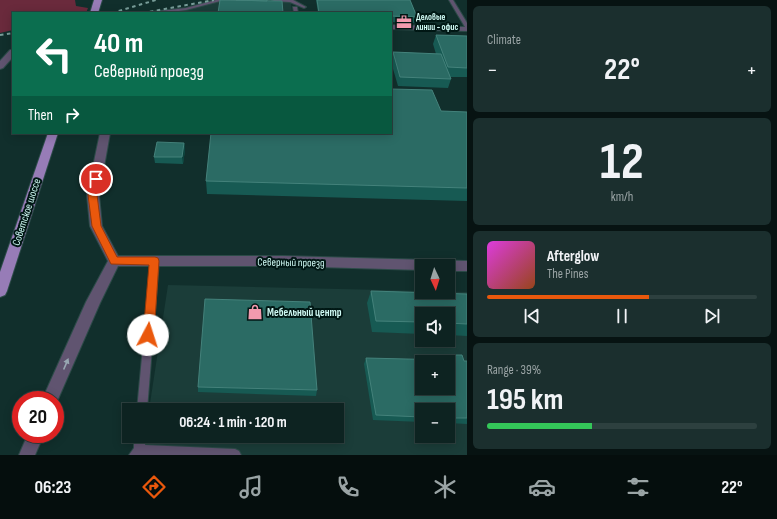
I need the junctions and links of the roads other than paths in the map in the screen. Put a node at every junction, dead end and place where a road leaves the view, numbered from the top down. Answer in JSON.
{"nodes":[{"id":1,"x":98,"y":0,"type":"edge"},
{"id":2,"x":222,"y":0,"type":"edge"},
{"id":3,"x":274,"y":0,"type":"edge"},
{"id":4,"x":451,"y":0,"type":"edge"},
{"id":5,"x":304,"y":7,"type":"dead end"},
{"id":6,"x":94,"y":12,"type":"edge"},
{"id":7,"x":159,"y":12,"type":"edge"},
{"id":8,"x":392,"y":27,"type":"edge"},
{"id":9,"x":467,"y":28,"type":"edge"},
{"id":10,"x":12,"y":53,"type":"edge"},
{"id":11,"x":0,"y":66,"type":"edge"},
{"id":12,"x":53,"y":134,"type":"edge"},
{"id":13,"x":105,"y":134,"type":"edge"},
{"id":14,"x":114,"y":261,"type":"junction"},
{"id":15,"x":155,"y":261,"type":"junction"},
{"id":16,"x":467,"y":266,"type":"edge"},
{"id":17,"x":0,"y":291,"type":"edge"},
{"id":18,"x":54,"y":391,"type":"edge"},
{"id":19,"x":143,"y":403,"type":"edge"},
{"id":20,"x":32,"y":443,"type":"edge"},
{"id":21,"x":137,"y":452,"type":"edge"},
{"id":22,"x":27,"y":455,"type":"edge"},
{"id":23,"x":235,"y":455,"type":"edge"}],
"edges":[{"from":1,"to":6,"type":"main road"},
{"from":2,"to":7,"type":"lane"},
{"from":3,"to":5,"type":"lane"},
{"from":4,"to":9,"type":"lane"},
{"from":8,"to":9,"type":"lane"},
{"from":10,"to":11,"type":"street"},
{"from":12,"to":17,"type":"main road","name":"Советское шоссе"},
{"from":13,"to":14,"type":"street"},
{"from":14,"to":15,"type":"street","name":"Северный проезд"},
{"from":18,"to":14,"type":"street","one_way":true},
{"from":15,"to":16,"type":"street","name":"Северный проезд"},
{"from":15,"to":19,"type":"lane"},
{"from":20,"to":22,"type":"street"},
{"from":21,"to":23,"type":"lane"}]}
